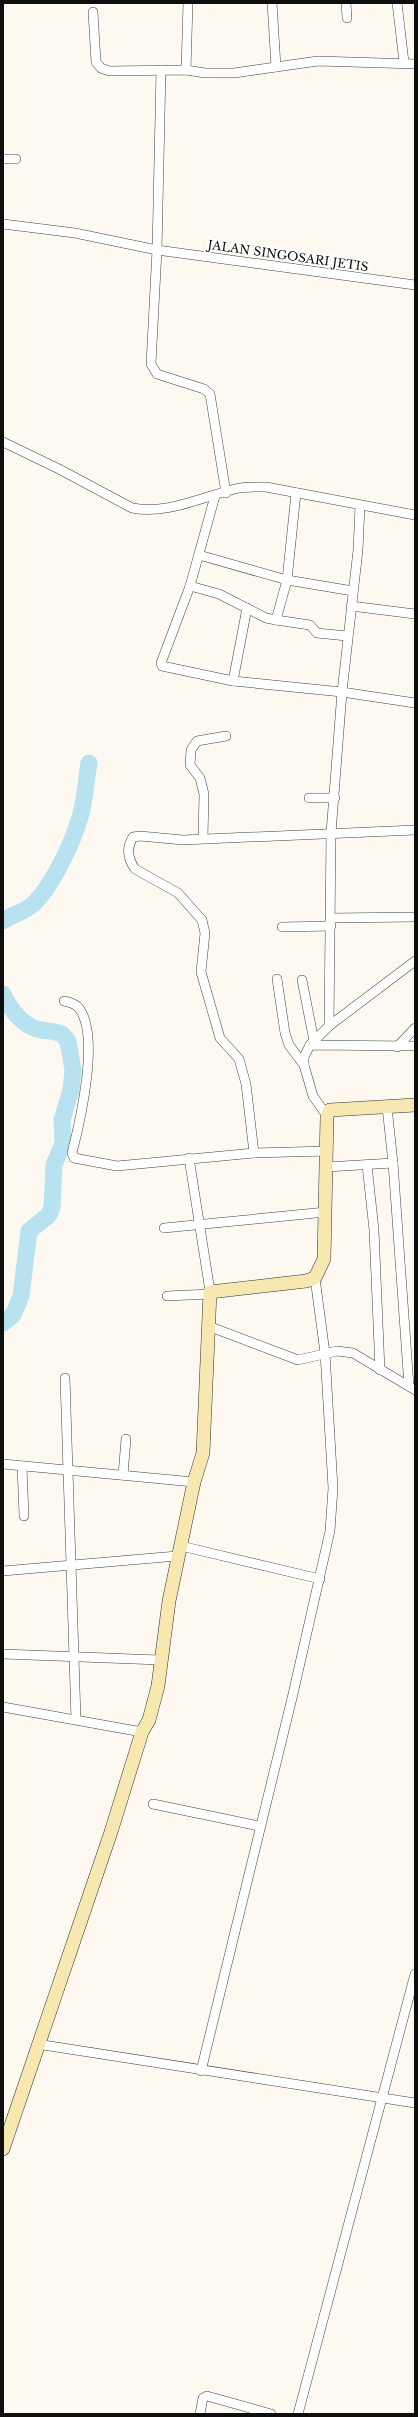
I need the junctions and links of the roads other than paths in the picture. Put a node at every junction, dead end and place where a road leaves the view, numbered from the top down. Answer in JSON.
{"nodes":[{"id":1,"x":188,"y":3,"type":"edge"},
{"id":2,"x":272,"y":3,"type":"edge"},
{"id":3,"x":346,"y":3,"type":"edge"},
{"id":4,"x":397,"y":3,"type":"edge"},
{"id":5,"x":93,"y":12,"type":"dead end"},
{"id":6,"x":347,"y":18,"type":"dead end"},
{"id":7,"x":404,"y":62,"type":"junction"},
{"id":8,"x":415,"y":64,"type":"edge"},
{"id":9,"x":276,"y":67,"type":"junction"},
{"id":10,"x":161,"y":70,"type":"junction"},
{"id":11,"x":186,"y":70,"type":"junction"},
{"id":12,"x":16,"y":158,"type":"dead end"},
{"id":13,"x":3,"y":159,"type":"edge"},
{"id":14,"x":3,"y":224,"type":"edge"},
{"id":15,"x":157,"y":250,"type":"junction"},
{"id":16,"x":415,"y":285,"type":"edge"},
{"id":17,"x":3,"y":442,"type":"edge"},
{"id":18,"x":226,"y":493,"type":"junction"},
{"id":19,"x":296,"y":493,"type":"junction"},
{"id":20,"x":215,"y":496,"type":"junction"},
{"id":21,"x":360,"y":506,"type":"junction"},
{"id":22,"x":415,"y":515,"type":"edge"},
{"id":23,"x":199,"y":555,"type":"junction"},
{"id":24,"x":287,"y":580,"type":"junction"},
{"id":25,"x":190,"y":586,"type":"junction"},
{"id":26,"x":353,"y":591,"type":"junction"},
{"id":27,"x":351,"y":606,"type":"junction"},
{"id":28,"x":247,"y":608,"type":"junction"},
{"id":29,"x":415,"y":614,"type":"edge"},
{"id":30,"x":276,"y":620,"type":"junction"},
{"id":31,"x":348,"y":636,"type":"junction"},
{"id":32,"x":233,"y":681,"type":"junction"},
{"id":33,"x":342,"y":692,"type":"junction"},
{"id":34,"x":415,"y":703,"type":"edge"},
{"id":35,"x":226,"y":736,"type":"dead end"},
{"id":36,"x":309,"y":798,"type":"dead end"},
{"id":37,"x":335,"y":798,"type":"junction"},
{"id":38,"x":415,"y":830,"type":"edge"},
{"id":39,"x":331,"y":833,"type":"junction"},
{"id":40,"x":203,"y":838,"type":"junction"},
{"id":41,"x":415,"y":917,"type":"edge"},
{"id":42,"x":331,"y":922,"type":"junction"},
{"id":43,"x":282,"y":927,"type":"dead end"},
{"id":44,"x":415,"y":961,"type":"edge"},
{"id":45,"x":277,"y":979,"type":"dead end"},
{"id":46,"x":302,"y":980,"type":"dead end"},
{"id":47,"x":64,"y":1001,"type":"dead end"},
{"id":48,"x":329,"y":1026,"type":"junction"},
{"id":49,"x":415,"y":1028,"type":"edge"},
{"id":50,"x":312,"y":1043,"type":"junction"},
{"id":51,"x":415,"y":1046,"type":"edge"},
{"id":52,"x":397,"y":1047,"type":"junction"},
{"id":53,"x":304,"y":1065,"type":"junction"},
{"id":54,"x":415,"y":1105,"type":"edge"},
{"id":55,"x":387,"y":1107,"type":"junction"},
{"id":56,"x":327,"y":1116,"type":"junction"},
{"id":57,"x":327,"y":1151,"type":"junction"},
{"id":58,"x":254,"y":1153,"type":"junction"},
{"id":59,"x":189,"y":1158,"type":"junction"},
{"id":60,"x":393,"y":1163,"type":"junction"},
{"id":61,"x":367,"y":1165,"type":"junction"},
{"id":62,"x":326,"y":1168,"type":"junction"},
{"id":63,"x":326,"y":1212,"type":"junction"},
{"id":64,"x":199,"y":1224,"type":"junction"},
{"id":65,"x":164,"y":1228,"type":"dead end"},
{"id":66,"x":315,"y":1278,"type":"junction"},
{"id":67,"x":210,"y":1293,"type":"junction"},
{"id":68,"x":167,"y":1296,"type":"dead end"},
{"id":69,"x":208,"y":1326,"type":"junction"},
{"id":70,"x":325,"y":1353,"type":"junction"},
{"id":71,"x":380,"y":1370,"type":"junction"},
{"id":72,"x":64,"y":1378,"type":"dead end"},
{"id":73,"x":412,"y":1388,"type":"edge"},
{"id":74,"x":126,"y":1439,"type":"dead end"},
{"id":75,"x":3,"y":1464,"type":"edge"},
{"id":76,"x":22,"y":1466,"type":"junction"},
{"id":77,"x":67,"y":1471,"type":"junction"},
{"id":78,"x":123,"y":1475,"type":"junction"},
{"id":79,"x":194,"y":1482,"type":"junction"},
{"id":80,"x":24,"y":1516,"type":"dead end"},
{"id":81,"x":179,"y":1551,"type":"junction"},
{"id":82,"x":72,"y":1564,"type":"junction"},
{"id":83,"x":3,"y":1571,"type":"edge"},
{"id":84,"x":320,"y":1579,"type":"junction"},
{"id":85,"x":3,"y":1654,"type":"edge"},
{"id":86,"x":74,"y":1655,"type":"junction"},
{"id":87,"x":160,"y":1660,"type":"junction"},
{"id":88,"x":3,"y":1707,"type":"edge"},
{"id":89,"x":76,"y":1719,"type":"junction"},
{"id":90,"x":142,"y":1732,"type":"junction"},
{"id":91,"x":153,"y":1804,"type":"dead end"},
{"id":92,"x":260,"y":1826,"type":"junction"},
{"id":93,"x":415,"y":1974,"type":"edge"},
{"id":94,"x":37,"y":2044,"type":"junction"},
{"id":95,"x":201,"y":2071,"type":"junction"},
{"id":96,"x":382,"y":2098,"type":"junction"},
{"id":97,"x":415,"y":2103,"type":"edge"},
{"id":98,"x":5,"y":2134,"type":"edge"},
{"id":99,"x":3,"y":2149,"type":"edge"},
{"id":100,"x":200,"y":2414,"type":"edge"},
{"id":101,"x":271,"y":2414,"type":"edge"},
{"id":102,"x":298,"y":2414,"type":"edge"}],
"edges":[{"from":1,"to":11,"type":"street"},
{"from":2,"to":9,"type":"street"},
{"from":3,"to":6,"type":"street"},
{"from":4,"to":7,"type":"street"},
{"from":5,"to":10,"type":"street"},
{"from":7,"to":8,"type":"street"},
{"from":7,"to":9,"type":"street"},
{"from":9,"to":11,"type":"street"},
{"from":10,"to":11,"type":"street"},
{"from":10,"to":15,"type":"street"},
{"from":12,"to":13,"type":"street"},
{"from":14,"to":15,"type":"street","name":"JALAN SINGOSARI JETIS"},
{"from":15,"to":16,"type":"street","name":"JALAN SINGOSARI JETIS"},
{"from":15,"to":18,"type":"street"},
{"from":17,"to":20,"type":"street"},
{"from":18,"to":19,"type":"street"},
{"from":18,"to":20,"type":"street"},
{"from":19,"to":21,"type":"street"},
{"from":19,"to":24,"type":"street"},
{"from":20,"to":23,"type":"street"},
{"from":21,"to":22,"type":"street"},
{"from":21,"to":26,"type":"street"},
{"from":23,"to":24,"type":"street"},
{"from":23,"to":25,"type":"street"},
{"from":24,"to":26,"type":"street"},
{"from":24,"to":30,"type":"street"},
{"from":25,"to":28,"type":"street"},
{"from":25,"to":32,"type":"street"},
{"from":26,"to":27,"type":"street"},
{"from":27,"to":29,"type":"street"},
{"from":27,"to":31,"type":"street"},
{"from":28,"to":30,"type":"street"},
{"from":28,"to":32,"type":"street"},
{"from":30,"to":31,"type":"street"},
{"from":31,"to":33,"type":"street"},
{"from":32,"to":33,"type":"street"},
{"from":33,"to":34,"type":"street"},
{"from":33,"to":37,"type":"street"},
{"from":35,"to":40,"type":"street"},
{"from":36,"to":37,"type":"street"},
{"from":37,"to":39,"type":"street"},
{"from":38,"to":39,"type":"street"},
{"from":39,"to":40,"type":"street"},
{"from":39,"to":42,"type":"street"},
{"from":40,"to":58,"type":"street"},
{"from":41,"to":42,"type":"street"},
{"from":42,"to":43,"type":"street"},
{"from":42,"to":48,"type":"street"},
{"from":44,"to":48,"type":"street"},
{"from":45,"to":53,"type":"street"},
{"from":46,"to":50,"type":"street"},
{"from":47,"to":59,"type":"street"},
{"from":48,"to":50,"type":"street"},
{"from":49,"to":52,"type":"street"},
{"from":50,"to":52,"type":"street"},
{"from":50,"to":53,"type":"street"},
{"from":51,"to":52,"type":"street"},
{"from":53,"to":56,"type":"street"},
{"from":54,"to":55,"type":"street"},
{"from":55,"to":56,"type":"street"},
{"from":55,"to":60,"type":"street"},
{"from":56,"to":57,"type":"street"},
{"from":57,"to":58,"type":"street"},
{"from":57,"to":62,"type":"street"},
{"from":58,"to":59,"type":"street"},
{"from":59,"to":64,"type":"street"},
{"from":60,"to":61,"type":"street"},
{"from":60,"to":73,"type":"street"},
{"from":61,"to":62,"type":"street"},
{"from":61,"to":71,"type":"street"},
{"from":62,"to":63,"type":"street"},
{"from":63,"to":64,"type":"street"},
{"from":63,"to":66,"type":"street"},
{"from":64,"to":65,"type":"street"},
{"from":64,"to":67,"type":"street"},
{"from":66,"to":67,"type":"street"},
{"from":66,"to":70,"type":"street"},
{"from":67,"to":68,"type":"street"},
{"from":67,"to":69,"type":"street"},
{"from":69,"to":70,"type":"street"},
{"from":69,"to":79,"type":"street"},
{"from":70,"to":71,"type":"street"},
{"from":70,"to":84,"type":"street"},
{"from":71,"to":73,"type":"street"},
{"from":72,"to":77,"type":"street"},
{"from":74,"to":78,"type":"street"},
{"from":75,"to":76,"type":"street"},
{"from":76,"to":77,"type":"street"},
{"from":76,"to":80,"type":"street"},
{"from":77,"to":78,"type":"street"},
{"from":77,"to":82,"type":"street"},
{"from":78,"to":79,"type":"street"},
{"from":79,"to":81,"type":"street"},
{"from":81,"to":82,"type":"street"},
{"from":81,"to":84,"type":"street"},
{"from":81,"to":87,"type":"street"},
{"from":82,"to":83,"type":"street"},
{"from":82,"to":86,"type":"street"},
{"from":84,"to":92,"type":"street"},
{"from":85,"to":86,"type":"street"},
{"from":86,"to":87,"type":"street"},
{"from":86,"to":89,"type":"street"},
{"from":87,"to":90,"type":"street"},
{"from":88,"to":89,"type":"street"},
{"from":89,"to":90,"type":"street"},
{"from":90,"to":94,"type":"street"},
{"from":91,"to":92,"type":"street"},
{"from":92,"to":95,"type":"street"},
{"from":93,"to":96,"type":"street"},
{"from":94,"to":95,"type":"street"},
{"from":94,"to":98,"type":"street"},
{"from":95,"to":96,"type":"street"},
{"from":96,"to":97,"type":"street"},
{"from":96,"to":102,"type":"street"},
{"from":98,"to":99,"type":"street"},
{"from":100,"to":101,"type":"street"}]}
